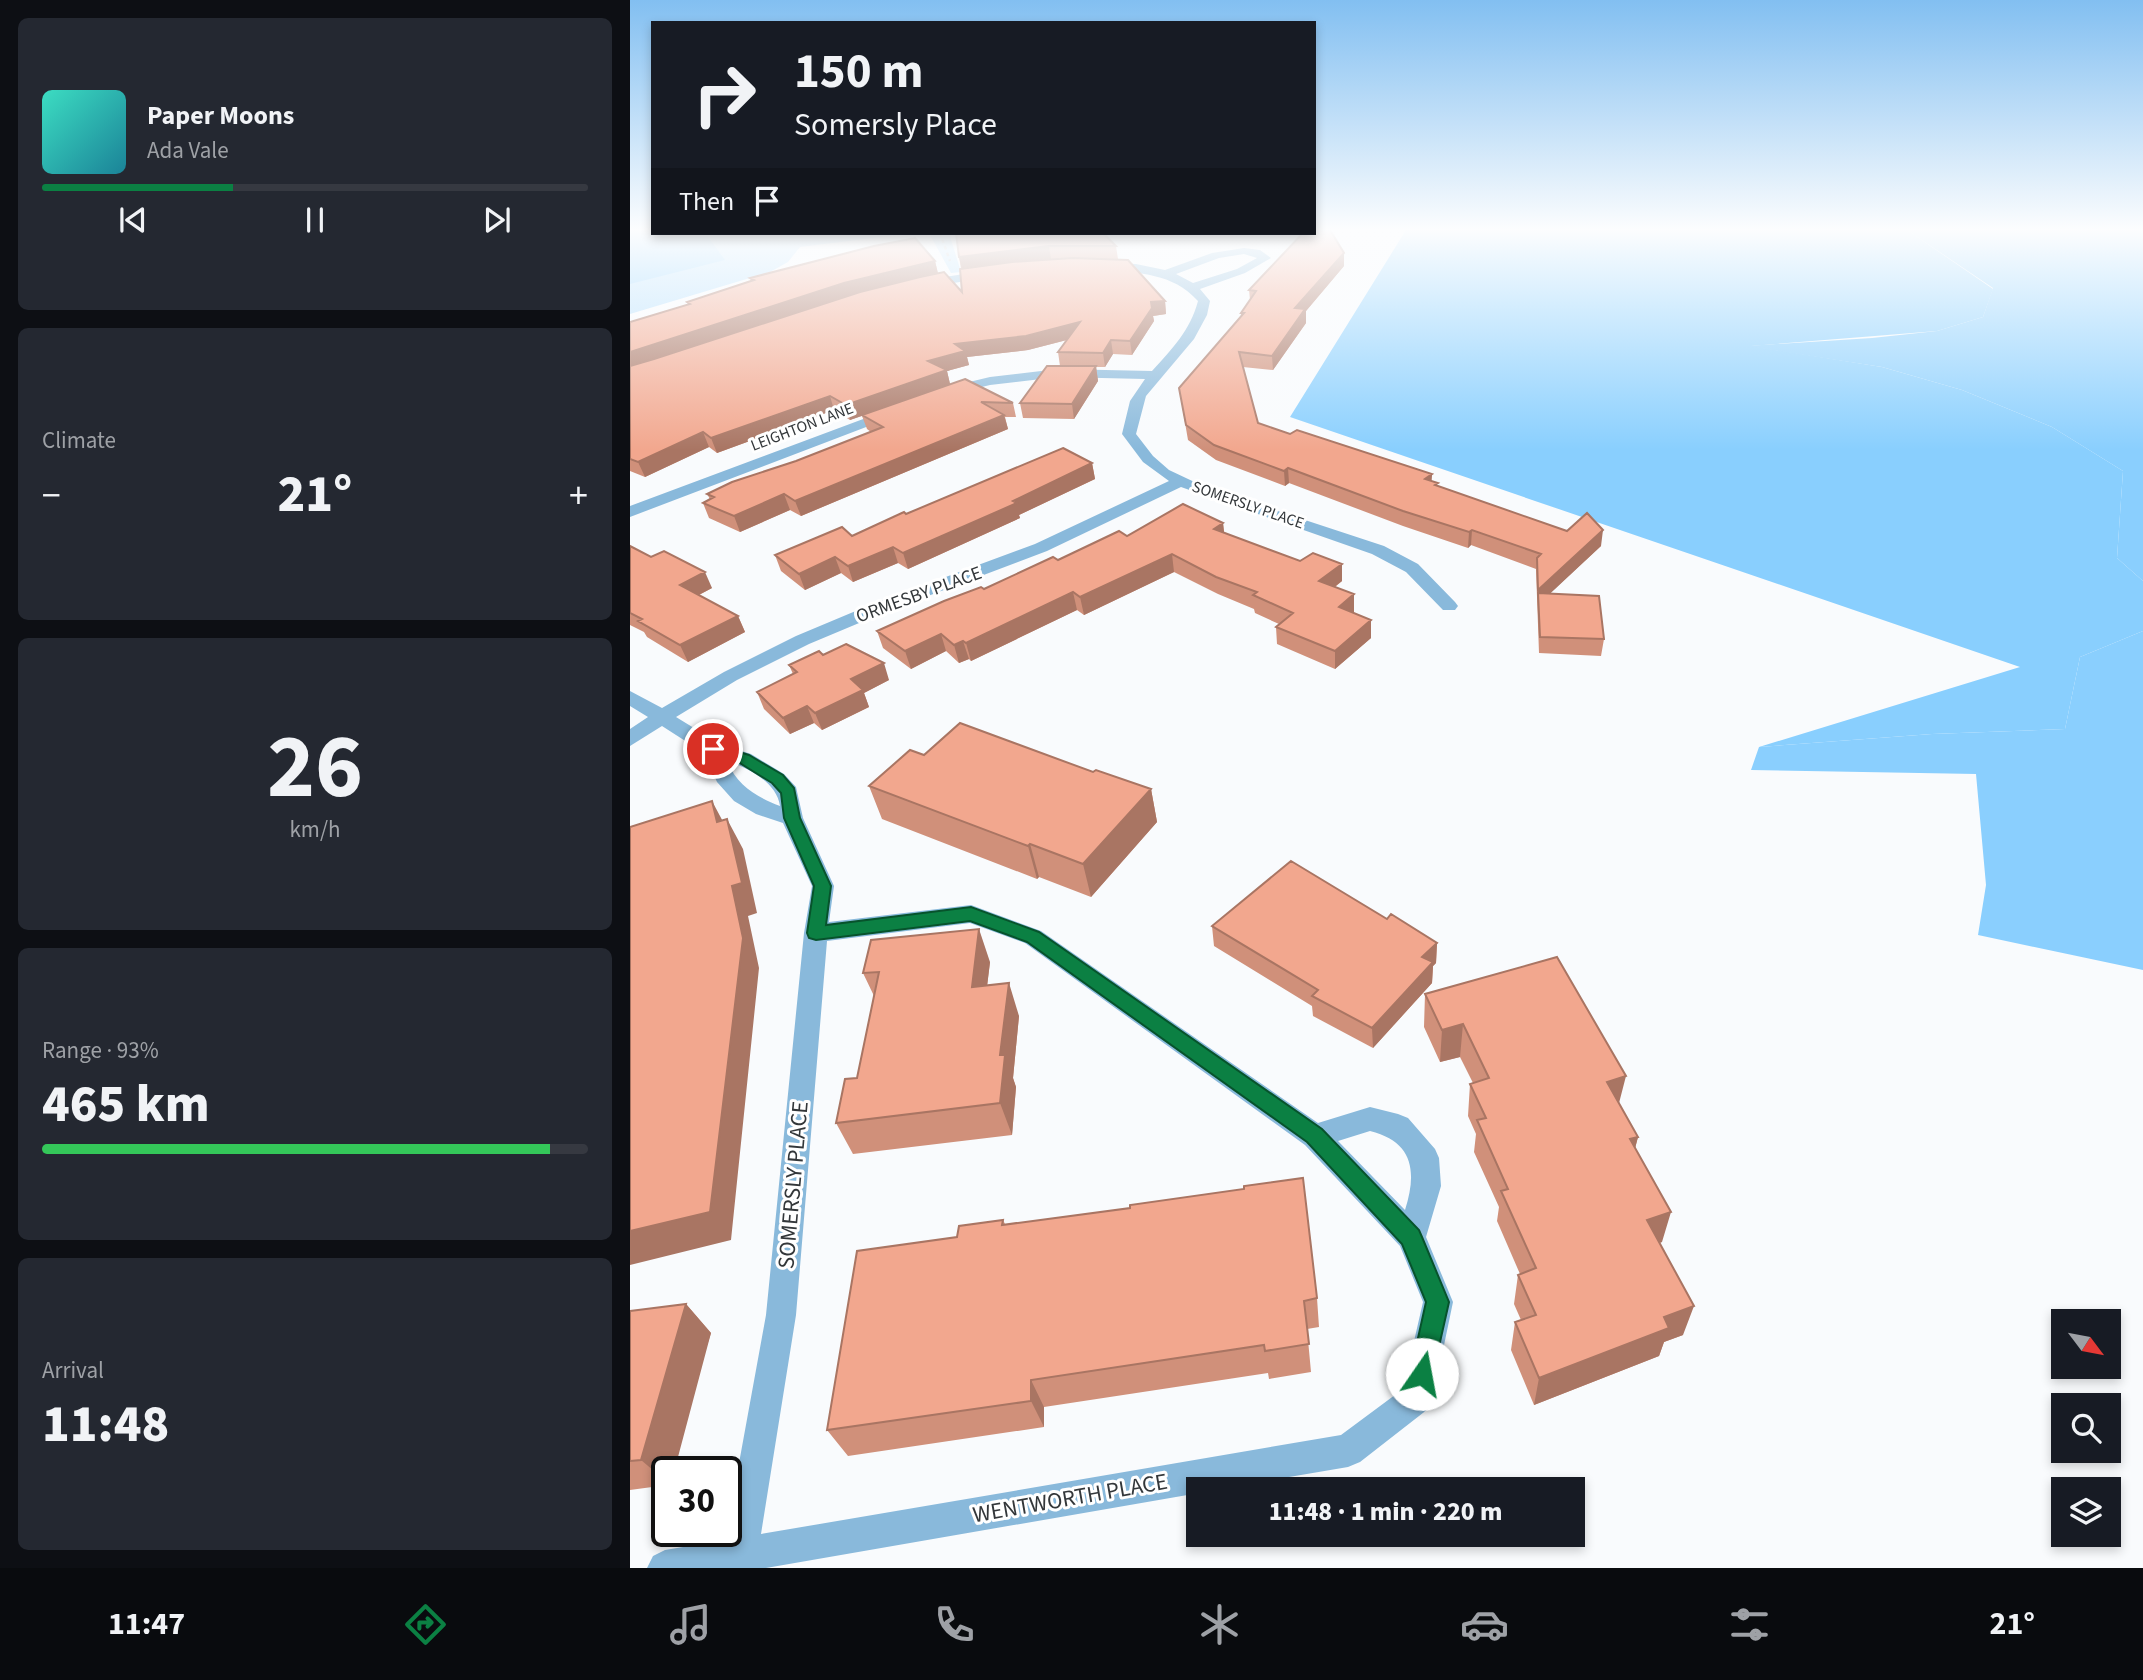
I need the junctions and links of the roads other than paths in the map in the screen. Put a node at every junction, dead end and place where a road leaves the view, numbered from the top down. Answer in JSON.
{"nodes":[{"id":1,"x":1204,"y":303,"type":"edge"},
{"id":2,"x":1157,"y":375,"type":"junction"},
{"id":3,"x":939,"y":394,"type":"edge"},
{"id":4,"x":900,"y":408,"type":"edge"},
{"id":5,"x":1181,"y":481,"type":"junction"},
{"id":6,"x":630,"y":512,"type":"edge"},
{"id":7,"x":1449,"y":606,"type":"dead end"},
{"id":8,"x":630,"y":697,"type":"edge"},
{"id":9,"x":661,"y":716,"type":"junction"},
{"id":10,"x":630,"y":728,"type":"edge"},
{"id":11,"x":630,"y":739,"type":"edge"},
{"id":12,"x":713,"y":749,"type":"junction"},
{"id":13,"x":792,"y":818,"type":"junction"},
{"id":14,"x":816,"y":933,"type":"junction"},
{"id":15,"x":1315,"y":1136,"type":"junction"},
{"id":16,"x":1411,"y":1237,"type":"junction"},
{"id":17,"x":740,"y":1556,"type":"junction"},
{"id":18,"x":665,"y":1568,"type":"edge"}],
"edges":[{"from":1,"to":2,"type":"street","name":"SOMERSLY PLACE"},
{"from":2,"to":3,"type":"street"},
{"from":2,"to":5,"type":"street","name":"SOMERSLY PLACE"},
{"from":4,"to":6,"type":"street","name":"LEIGHTON LANE"},
{"from":5,"to":7,"type":"street","name":"SOMERSLY PLACE"},
{"from":5,"to":9,"type":"street","name":"ORMESBY PLACE"},
{"from":8,"to":9,"type":"street","name":"SOMERSLY PLACE"},
{"from":9,"to":10,"type":"street","name":"ORMESBY PLACE"},
{"from":9,"to":11,"type":"street","name":"ORMESBY PLACE"},
{"from":9,"to":12,"type":"street","name":"SOMERSLY PLACE"},
{"from":12,"to":13,"type":"street"},
{"from":12,"to":13,"type":"street","name":"SOMERSLY PLACE"},
{"from":13,"to":14,"type":"street","name":"SOMERSLY PLACE"},
{"from":14,"to":15,"type":"street","name":"WENTWORTH PLACE"},
{"from":14,"to":17,"type":"street","name":"SOMERSLY PLACE"},
{"from":15,"to":16,"type":"street","name":"WENTWORTH PLACE"},
{"from":15,"to":16,"type":"street"},
{"from":16,"to":17,"type":"street","name":"WENTWORTH PLACE"},
{"from":17,"to":18,"type":"street","name":"WENTWORTH PLACE"}]}
